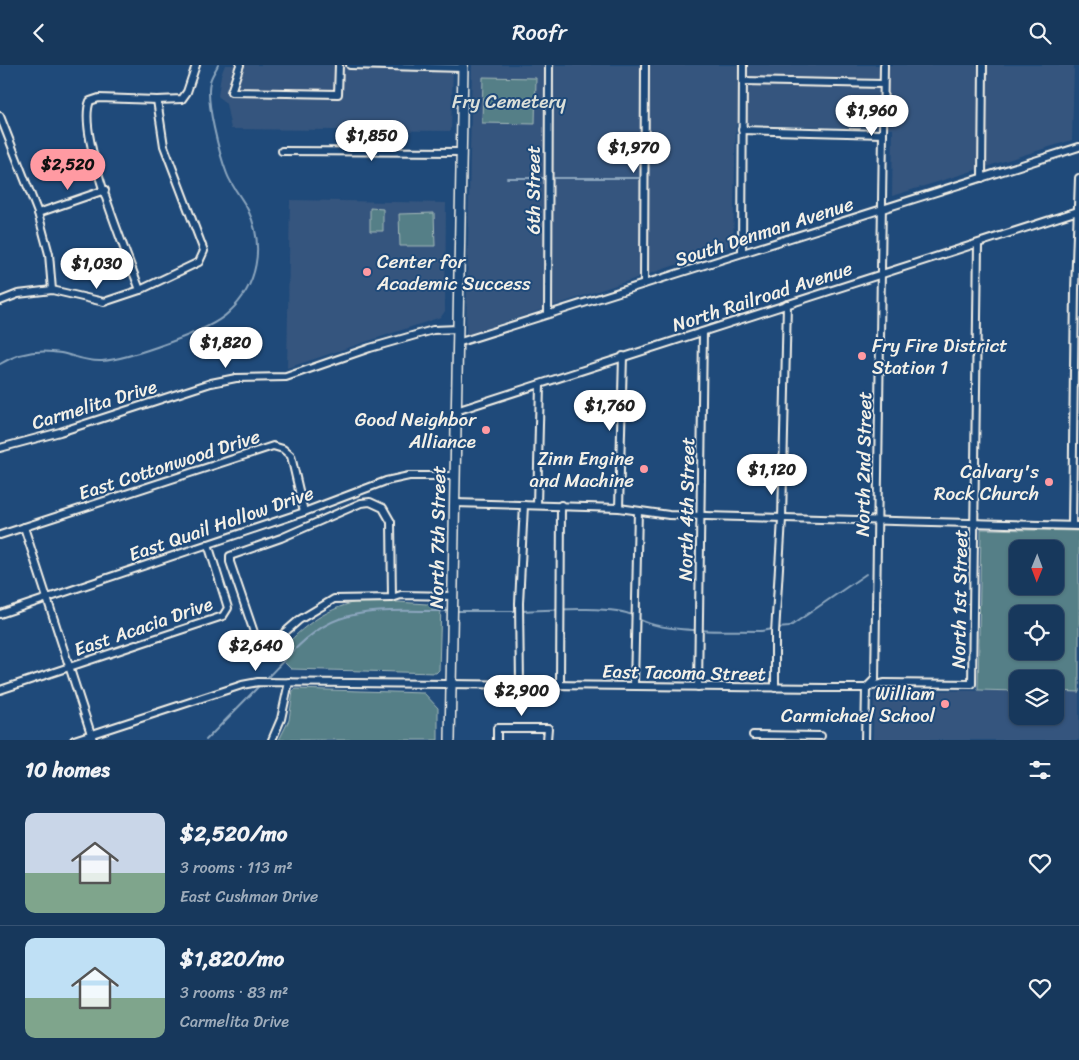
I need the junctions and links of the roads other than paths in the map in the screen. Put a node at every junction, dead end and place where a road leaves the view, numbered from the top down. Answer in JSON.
{"nodes":[{"id":1,"x":196,"y":65,"type":"edge"},
{"id":2,"x":240,"y":65,"type":"edge"},
{"id":3,"x":338,"y":65,"type":"edge"},
{"id":4,"x":350,"y":65,"type":"edge"},
{"id":5,"x":548,"y":65,"type":"edge"},
{"id":6,"x":645,"y":65,"type":"edge"},
{"id":7,"x":744,"y":65,"type":"edge"},
{"id":8,"x":884,"y":65,"type":"edge"},
{"id":9,"x":983,"y":65,"type":"edge"},
{"id":10,"x":463,"y":66,"type":"edge"},
{"id":11,"x":743,"y":81,"type":"junction"},
{"id":12,"x":883,"y":84,"type":"junction"},
{"id":13,"x":157,"y":100,"type":"junction"},
{"id":14,"x":0,"y":116,"type":"edge"},
{"id":15,"x":742,"y":130,"type":"junction"},
{"id":16,"x":883,"y":134,"type":"junction"},
{"id":17,"x":1079,"y":147,"type":"edge"},
{"id":18,"x":282,"y":151,"type":"dead end"},
{"id":19,"x":461,"y":152,"type":"junction"},
{"id":20,"x":982,"y":177,"type":"junction"},
{"id":21,"x":1079,"y":178,"type":"edge"},
{"id":22,"x":104,"y":190,"type":"junction"},
{"id":23,"x":883,"y":209,"type":"junction"},
{"id":24,"x":1078,"y":211,"type":"junction"},
{"id":25,"x":38,"y":213,"type":"junction"},
{"id":26,"x":978,"y":244,"type":"junction"},
{"id":27,"x":742,"y":253,"type":"junction"},
{"id":28,"x":881,"y":274,"type":"junction"},
{"id":29,"x":644,"y":284,"type":"junction"},
{"id":30,"x":52,"y":290,"type":"junction"},
{"id":31,"x":140,"y":290,"type":"junction"},
{"id":32,"x":0,"y":301,"type":"edge"},
{"id":33,"x":787,"y":304,"type":"junction"},
{"id":34,"x":548,"y":315,"type":"junction"},
{"id":35,"x":458,"y":329,"type":"junction"},
{"id":36,"x":703,"y":332,"type":"junction"},
{"id":37,"x":458,"y":343,"type":"junction"},
{"id":38,"x":623,"y":357,"type":"junction"},
{"id":39,"x":540,"y":385,"type":"junction"},
{"id":40,"x":456,"y":411,"type":"junction"},
{"id":41,"x":0,"y":448,"type":"edge"},
{"id":42,"x":455,"y":476,"type":"junction"},
{"id":43,"x":347,"y":495,"type":"junction"},
{"id":44,"x":455,"y":503,"type":"junction"},
{"id":45,"x":524,"y":505,"type":"junction"},
{"id":46,"x":537,"y":505,"type":"junction"},
{"id":47,"x":561,"y":505,"type":"junction"},
{"id":48,"x":350,"y":507,"type":"junction"},
{"id":49,"x":619,"y":508,"type":"junction"},
{"id":50,"x":638,"y":511,"type":"junction"},
{"id":51,"x":304,"y":512,"type":"junction"},
{"id":52,"x":701,"y":516,"type":"junction"},
{"id":53,"x":782,"y":519,"type":"junction"},
{"id":54,"x":877,"y":521,"type":"junction"},
{"id":55,"x":975,"y":523,"type":"junction"},
{"id":56,"x":1076,"y":525,"type":"edge"},
{"id":57,"x":24,"y":527,"type":"junction"},
{"id":58,"x":0,"y":535,"type":"edge"},
{"id":59,"x":208,"y":544,"type":"junction"},
{"id":60,"x":452,"y":596,"type":"junction"},
{"id":61,"x":392,"y":598,"type":"junction"},
{"id":62,"x":48,"y":599,"type":"junction"},
{"id":63,"x":0,"y":613,"type":"edge"},
{"id":64,"x":68,"y":668,"type":"junction"},
{"id":65,"x":289,"y":682,"type":"junction"},
{"id":66,"x":972,"y":684,"type":"joint"},
{"id":67,"x":520,"y":685,"type":"junction"},
{"id":68,"x":560,"y":685,"type":"junction"},
{"id":69,"x":634,"y":685,"type":"junction"},
{"id":70,"x":451,"y":686,"type":"junction"},
{"id":71,"x":698,"y":687,"type":"junction"},
{"id":72,"x":775,"y":688,"type":"junction"},
{"id":73,"x":866,"y":688,"type":"junction"},
{"id":74,"x":0,"y":690,"type":"edge"},
{"id":75,"x":753,"y":735,"type":"dead end"},
{"id":76,"x":821,"y":736,"type":"dead end"},
{"id":77,"x":92,"y":737,"type":"edge"},
{"id":78,"x":786,"y":738,"type":"edge"},
{"id":79,"x":74,"y":740,"type":"edge"},
{"id":80,"x":272,"y":740,"type":"edge"},
{"id":81,"x":450,"y":740,"type":"edge"},
{"id":82,"x":496,"y":740,"type":"edge"},
{"id":83,"x":547,"y":740,"type":"edge"},
{"id":84,"x":865,"y":740,"type":"edge"}],
"edges":[{"from":1,"to":13,"type":"street"},
{"from":2,"to":3,"type":"street"},
{"from":4,"to":10,"type":"street"},
{"from":5,"to":34,"type":"street","name":"6th Street"},
{"from":6,"to":29,"type":"street"},
{"from":7,"to":11,"type":"street"},
{"from":8,"to":12,"type":"street","name":"North 2nd Street"},
{"from":9,"to":20,"type":"street"},
{"from":10,"to":19,"type":"main road","name":"North 7th Street"},
{"from":11,"to":12,"type":"street"},
{"from":11,"to":15,"type":"street"},
{"from":12,"to":16,"type":"street","name":"North 2nd Street"},
{"from":13,"to":22,"type":"street"},
{"from":13,"to":31,"type":"street"},
{"from":14,"to":25,"type":"street"},
{"from":15,"to":16,"type":"street"},
{"from":15,"to":27,"type":"street"},
{"from":16,"to":23,"type":"street","name":"North 2nd Street"},
{"from":17,"to":20,"type":"street","name":"South Denman Avenue"},
{"from":18,"to":19,"type":"street"},
{"from":19,"to":35,"type":"main road","name":"North 7th Street"},
{"from":20,"to":23,"type":"street","name":"South Denman Avenue"},
{"from":21,"to":24,"type":"street"},
{"from":22,"to":25,"type":"street"},
{"from":22,"to":31,"type":"street"},
{"from":23,"to":27,"type":"street","name":"South Denman Avenue"},
{"from":23,"to":28,"type":"street","name":"North 2nd Street"},
{"from":24,"to":26,"type":"street","name":"North Railroad Avenue"},
{"from":24,"to":56,"type":"street"},
{"from":25,"to":30,"type":"street"},
{"from":26,"to":28,"type":"street","name":"North Railroad Avenue"},
{"from":26,"to":55,"type":"street","name":"North 1st Street"},
{"from":27,"to":29,"type":"street","name":"South Denman Avenue"},
{"from":28,"to":33,"type":"street","name":"North Railroad Avenue"},
{"from":28,"to":54,"type":"street","name":"North 2nd Street"},
{"from":29,"to":34,"type":"street","name":"South Denman Avenue"},
{"from":30,"to":31,"type":"street"},
{"from":30,"to":32,"type":"street"},
{"from":33,"to":36,"type":"street","name":"North Railroad Avenue"},
{"from":33,"to":53,"type":"street"},
{"from":34,"to":37,"type":"street","name":"South Denman Avenue"},
{"from":35,"to":37,"type":"main road","name":"North 7th Street"},
{"from":35,"to":41,"type":"street","name":"Carmelita Drive"},
{"from":36,"to":38,"type":"street","name":"North Railroad Avenue"},
{"from":36,"to":52,"type":"street","name":"North 4th Street"},
{"from":37,"to":40,"type":"main road","name":"North 7th Street"},
{"from":38,"to":39,"type":"street","name":"North Railroad Avenue"},
{"from":38,"to":49,"type":"street"},
{"from":39,"to":40,"type":"street","name":"North Railroad Avenue"},
{"from":39,"to":46,"type":"street"},
{"from":40,"to":42,"type":"main road","name":"North 7th Street"},
{"from":42,"to":43,"type":"street","name":"East Quail Hollow Drive"},
{"from":42,"to":44,"type":"main road","name":"North 7th Street"},
{"from":43,"to":48,"type":"street"},
{"from":43,"to":51,"type":"street","name":"East Quail Hollow Drive"},
{"from":44,"to":45,"type":"street"},
{"from":44,"to":60,"type":"main road","name":"North 7th Street"},
{"from":45,"to":46,"type":"street"},
{"from":45,"to":67,"type":"street"},
{"from":46,"to":47,"type":"street"},
{"from":47,"to":49,"type":"street"},
{"from":47,"to":68,"type":"street"},
{"from":48,"to":61,"type":"street"},
{"from":48,"to":61,"type":"street"},
{"from":49,"to":50,"type":"street"},
{"from":50,"to":52,"type":"street"},
{"from":50,"to":69,"type":"street"},
{"from":51,"to":57,"type":"street","name":"East Cottonwood Drive"},
{"from":51,"to":59,"type":"street","name":"East Quail Hollow Drive"},
{"from":52,"to":53,"type":"street"},
{"from":52,"to":71,"type":"street","name":"North 4th Street"},
{"from":53,"to":54,"type":"street"},
{"from":53,"to":72,"type":"street"},
{"from":54,"to":55,"type":"street"},
{"from":54,"to":73,"type":"street","name":"North 2nd Street"},
{"from":55,"to":56,"type":"street"},
{"from":55,"to":66,"type":"street","name":"North 1st Street"},
{"from":57,"to":58,"type":"street","name":"East Cottonwood Drive"},
{"from":57,"to":62,"type":"street"},
{"from":59,"to":62,"type":"street","name":"East Quail Hollow Drive"},
{"from":59,"to":64,"type":"street","name":"East Acacia Drive"},
{"from":60,"to":61,"type":"street"},
{"from":60,"to":70,"type":"main road","name":"North 7th Street"},
{"from":62,"to":63,"type":"street","name":"East Quail Hollow Drive"},
{"from":62,"to":64,"type":"street"},
{"from":64,"to":74,"type":"street","name":"East Acacia Drive"},
{"from":64,"to":77,"type":"street"},
{"from":65,"to":70,"type":"street","name":"East Tacoma Street"},
{"from":65,"to":77,"type":"street","name":"East Tacoma Street"},
{"from":65,"to":80,"type":"street"},
{"from":66,"to":73,"type":"street","name":"East Tacoma Street"},
{"from":67,"to":68,"type":"street","name":"East Tacoma Street"},
{"from":67,"to":70,"type":"street","name":"East Tacoma Street"},
{"from":68,"to":69,"type":"street","name":"East Tacoma Street"},
{"from":69,"to":71,"type":"street","name":"East Tacoma Street"},
{"from":70,"to":81,"type":"main road","name":"North 7th Street"},
{"from":71,"to":72,"type":"street","name":"East Tacoma Street"},
{"from":72,"to":73,"type":"street","name":"East Tacoma Street"},
{"from":73,"to":84,"type":"street","name":"North 2nd Street"},
{"from":75,"to":78,"type":"street"},
{"from":76,"to":78,"type":"street"},
{"from":77,"to":79,"type":"street","name":"East Tacoma Street"},
{"from":82,"to":83,"type":"street"}]}
